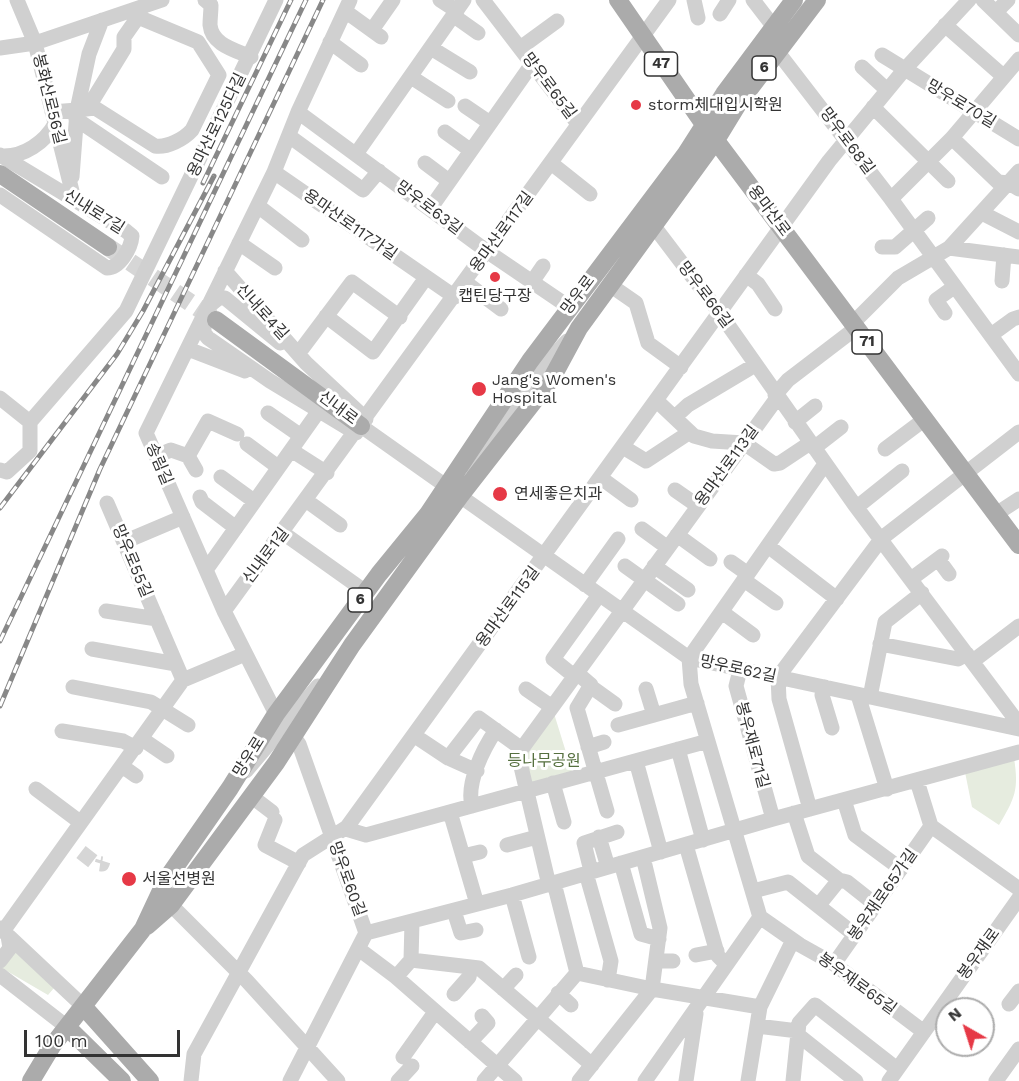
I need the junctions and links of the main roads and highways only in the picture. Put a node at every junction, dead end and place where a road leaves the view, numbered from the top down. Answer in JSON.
{"nodes":[{"id":1,"x":618,"y":0,"type":"edge"},
{"id":2,"x":794,"y":0,"type":"edge"},
{"id":3,"x":817,"y":0,"type":"edge"},
{"id":4,"x":711,"y":133,"type":"junction"},
{"id":5,"x":1,"y":161,"type":"edge"},
{"id":6,"x":108,"y":247,"type":"tunnel mouth"},
{"id":7,"x":209,"y":315,"type":"tunnel mouth"},
{"id":8,"x":361,"y":426,"type":"road end"},
{"id":9,"x":453,"y":492,"type":"junction"},
{"id":10,"x":1019,"y":545,"type":"edge"},
{"id":11,"x":143,"y":929,"type":"junction"},
{"id":12,"x":83,"y":1006,"type":"junction"},
{"id":13,"x":67,"y":1028,"type":"junction"},
{"id":14,"x":30,"y":1080,"type":"edge"},
{"id":15,"x":122,"y":1081,"type":"edge"},
{"id":16,"x":150,"y":1081,"type":"edge"}],
"edges":[{"from":1,"to":4,"type":"main road","name":"용마산로","number":"47"},
{"from":2,"to":4,"type":"main road","name":"망우로","number":"6"},
{"from":3,"to":4,"type":"main road","name":"망우로","number":"6"},
{"from":4,"to":9,"type":"main road","name":"망우로","number":"6"},
{"from":4,"to":9,"type":"main road","name":"망우로","number":"6"},
{"from":4,"to":10,"type":"main road","name":"용마산로","number":"71"},
{"from":5,"to":6,"type":"main road"},
{"from":7,"to":8,"type":"main road","name":"신내로"},
{"from":9,"to":11,"type":"main road","name":"망우로","number":"6"},
{"from":9,"to":11,"type":"main road","name":"망우로","number":"6"},
{"from":11,"to":12,"type":"main road","name":"망우로","number":"6"},
{"from":12,"to":13,"type":"main road","name":"망우로","number":"6"},
{"from":12,"to":16,"type":"main road"},
{"from":13,"to":14,"type":"main road","name":"망우로","number":"6"},
{"from":13,"to":15,"type":"main road"}]}
